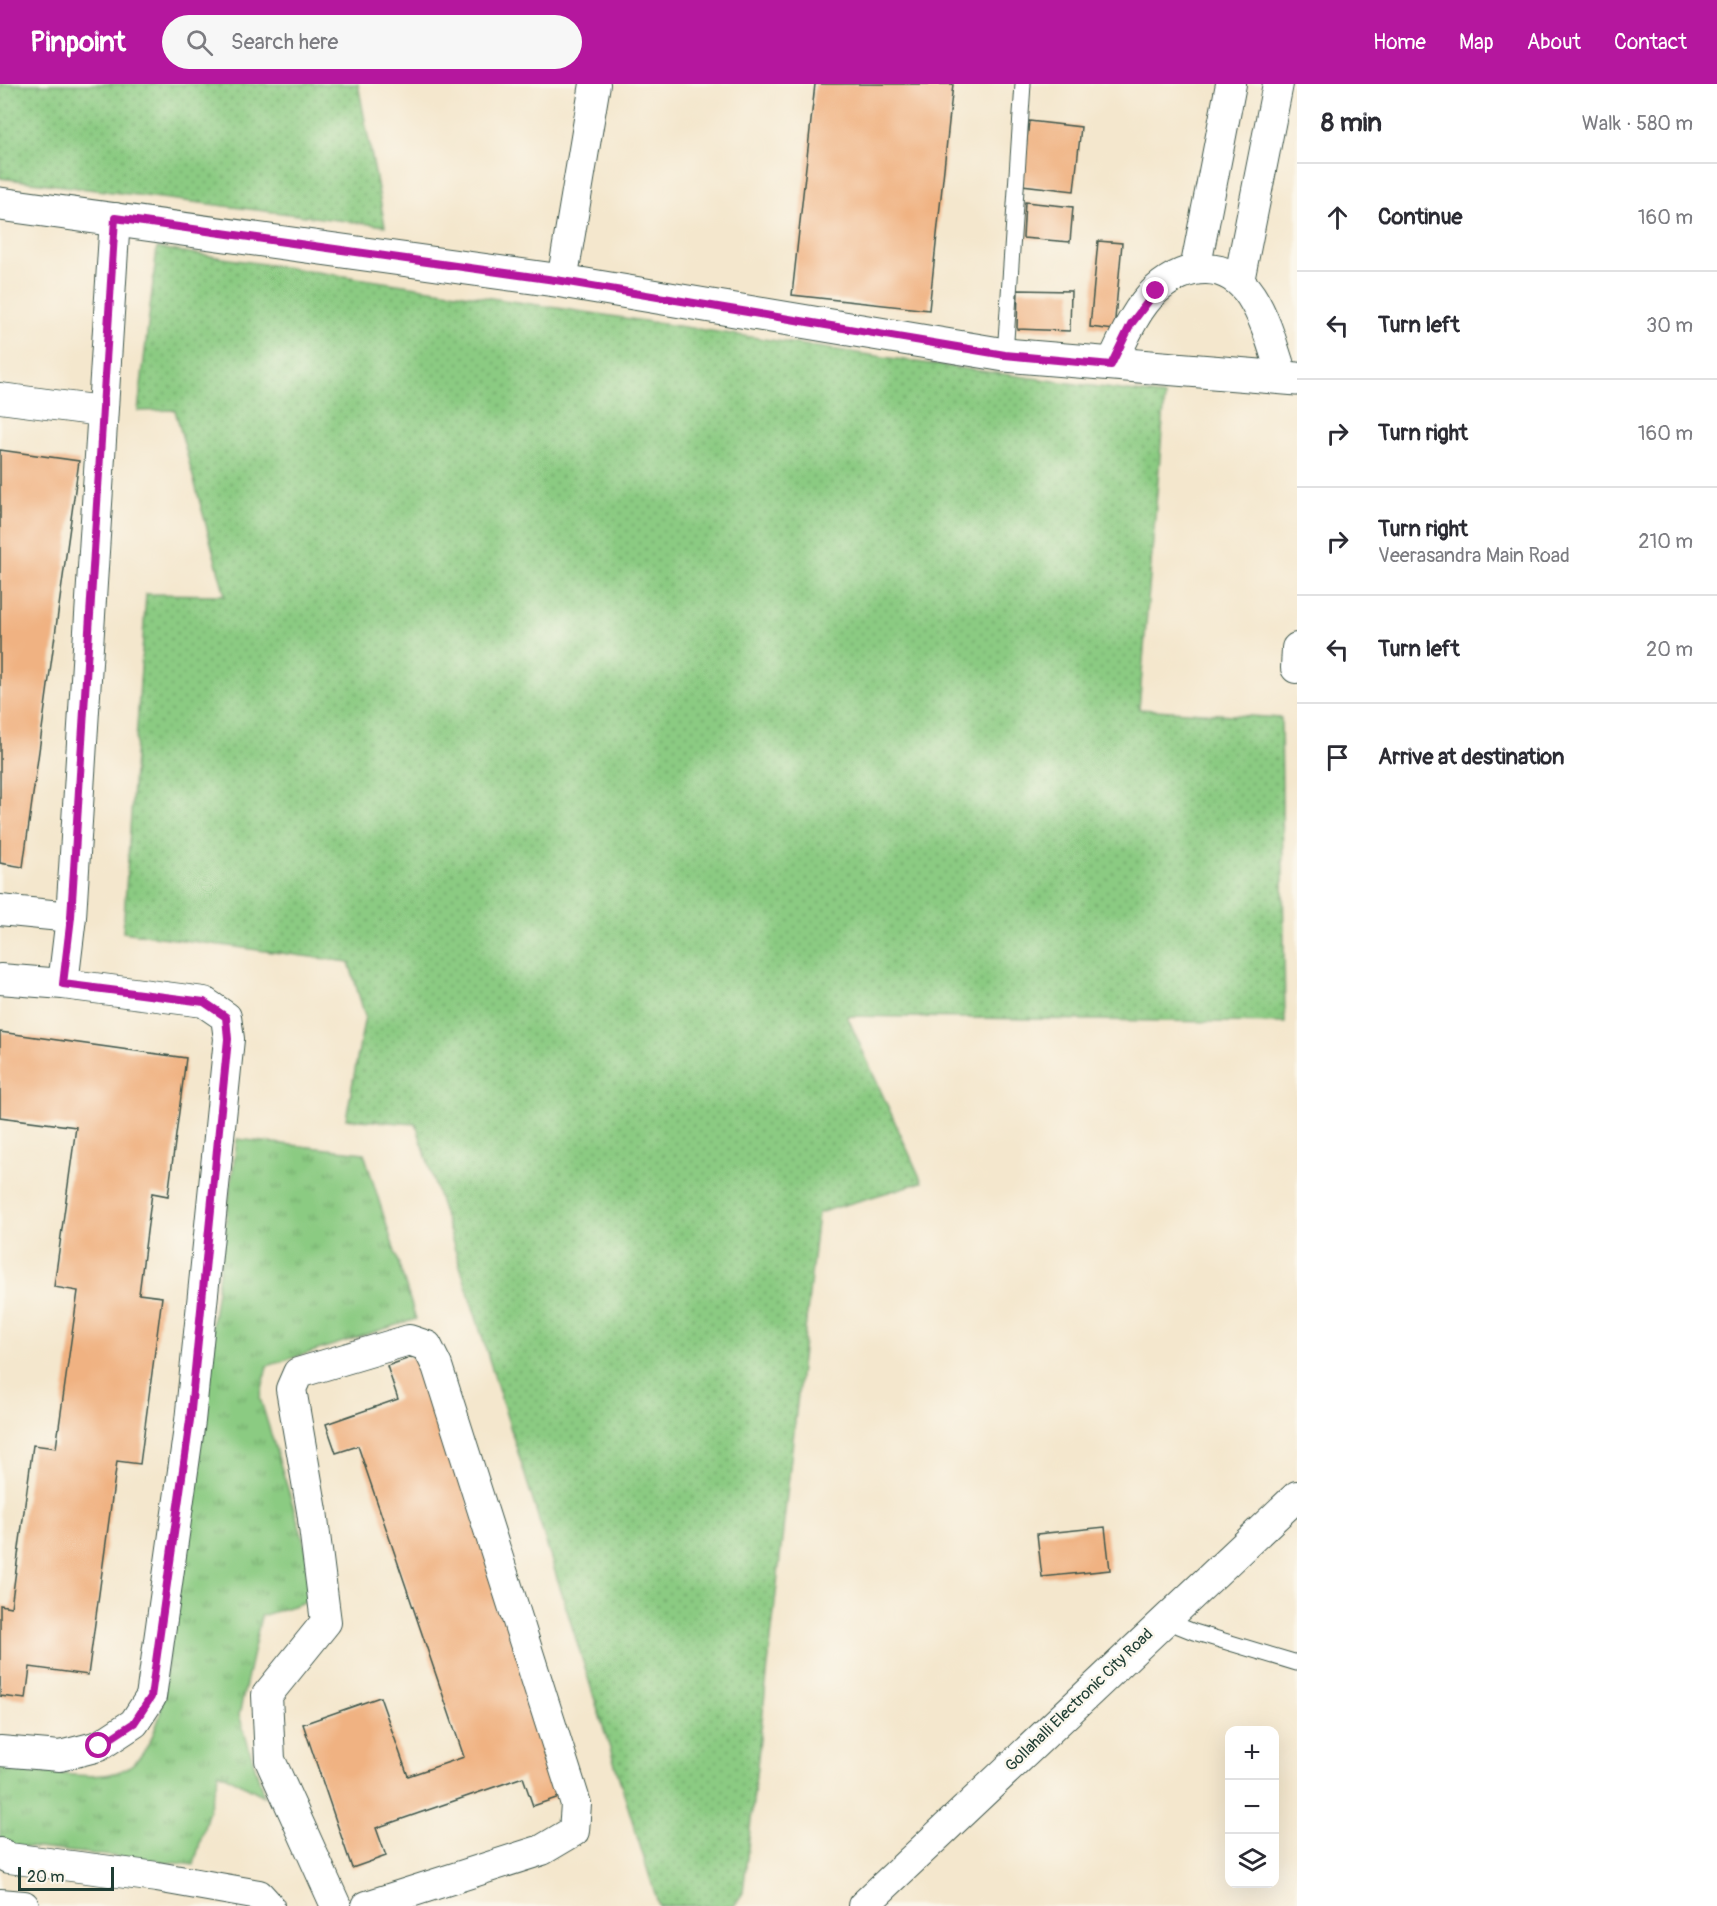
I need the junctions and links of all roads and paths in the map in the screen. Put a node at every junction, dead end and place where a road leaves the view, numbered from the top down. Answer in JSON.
{"nodes":[{"id":1,"x":595,"y":84,"type":"edge"},
{"id":2,"x":1023,"y":84,"type":"edge"},
{"id":3,"x":1231,"y":84,"type":"edge"},
{"id":4,"x":1278,"y":84,"type":"edge"},
{"id":5,"x":0,"y":204,"type":"edge"},
{"id":6,"x":115,"y":218,"type":"junction"},
{"id":7,"x":1196,"y":270,"type":"junction"},
{"id":8,"x":562,"y":281,"type":"junction"},
{"id":9,"x":1239,"y":281,"type":"junction"},
{"id":10,"x":1005,"y":355,"type":"junction"},
{"id":11,"x":1111,"y":365,"type":"junction"},
{"id":12,"x":1290,"y":379,"type":"edge"},
{"id":13,"x":0,"y":398,"type":"edge"},
{"id":14,"x":101,"y":411,"type":"junction"},
{"id":15,"x":0,"y":910,"type":"edge"},
{"id":16,"x":71,"y":917,"type":"junction"},
{"id":17,"x":0,"y":979,"type":"edge"},
{"id":18,"x":63,"y":984,"type":"junction"},
{"id":19,"x":1297,"y":1496,"type":"edge"},
{"id":20,"x":1164,"y":1620,"type":"junction"},
{"id":21,"x":1297,"y":1663,"type":"edge"},
{"id":22,"x":0,"y":1751,"type":"edge"},
{"id":23,"x":0,"y":1853,"type":"edge"},
{"id":24,"x":0,"y":1904,"type":"edge"},
{"id":25,"x":24,"y":1906,"type":"edge"},
{"id":26,"x":269,"y":1906,"type":"edge"},
{"id":27,"x":336,"y":1906,"type":"edge"},
{"id":28,"x":366,"y":1906,"type":"edge"},
{"id":29,"x":863,"y":1906,"type":"edge"}],
"edges":[{"from":1,"to":8,"type":"street"},
{"from":2,"to":10,"type":"lane"},
{"from":3,"to":7,"type":"street"},
{"from":4,"to":9,"type":"street"},
{"from":5,"to":6,"type":"street"},
{"from":6,"to":8,"type":"street"},
{"from":6,"to":14,"type":"street"},
{"from":7,"to":9,"type":"street"},
{"from":7,"to":11,"type":"street"},
{"from":8,"to":10,"type":"street"},
{"from":9,"to":12,"type":"street"},
{"from":10,"to":11,"type":"street"},
{"from":11,"to":12,"type":"street"},
{"from":13,"to":14,"type":"street"},
{"from":14,"to":16,"type":"street"},
{"from":15,"to":16,"type":"street"},
{"from":16,"to":18,"type":"street"},
{"from":17,"to":18,"type":"street"},
{"from":18,"to":22,"type":"street"},
{"from":19,"to":20,"type":"street","name":"Gollahalli Electronic City Road"},
{"from":20,"to":21,"type":"lane"},
{"from":20,"to":29,"type":"street","name":"Gollahalli Electronic City Road"},
{"from":23,"to":26,"type":"street"},
{"from":24,"to":25,"type":"street"},
{"from":27,"to":28,"type":"street"}]}
